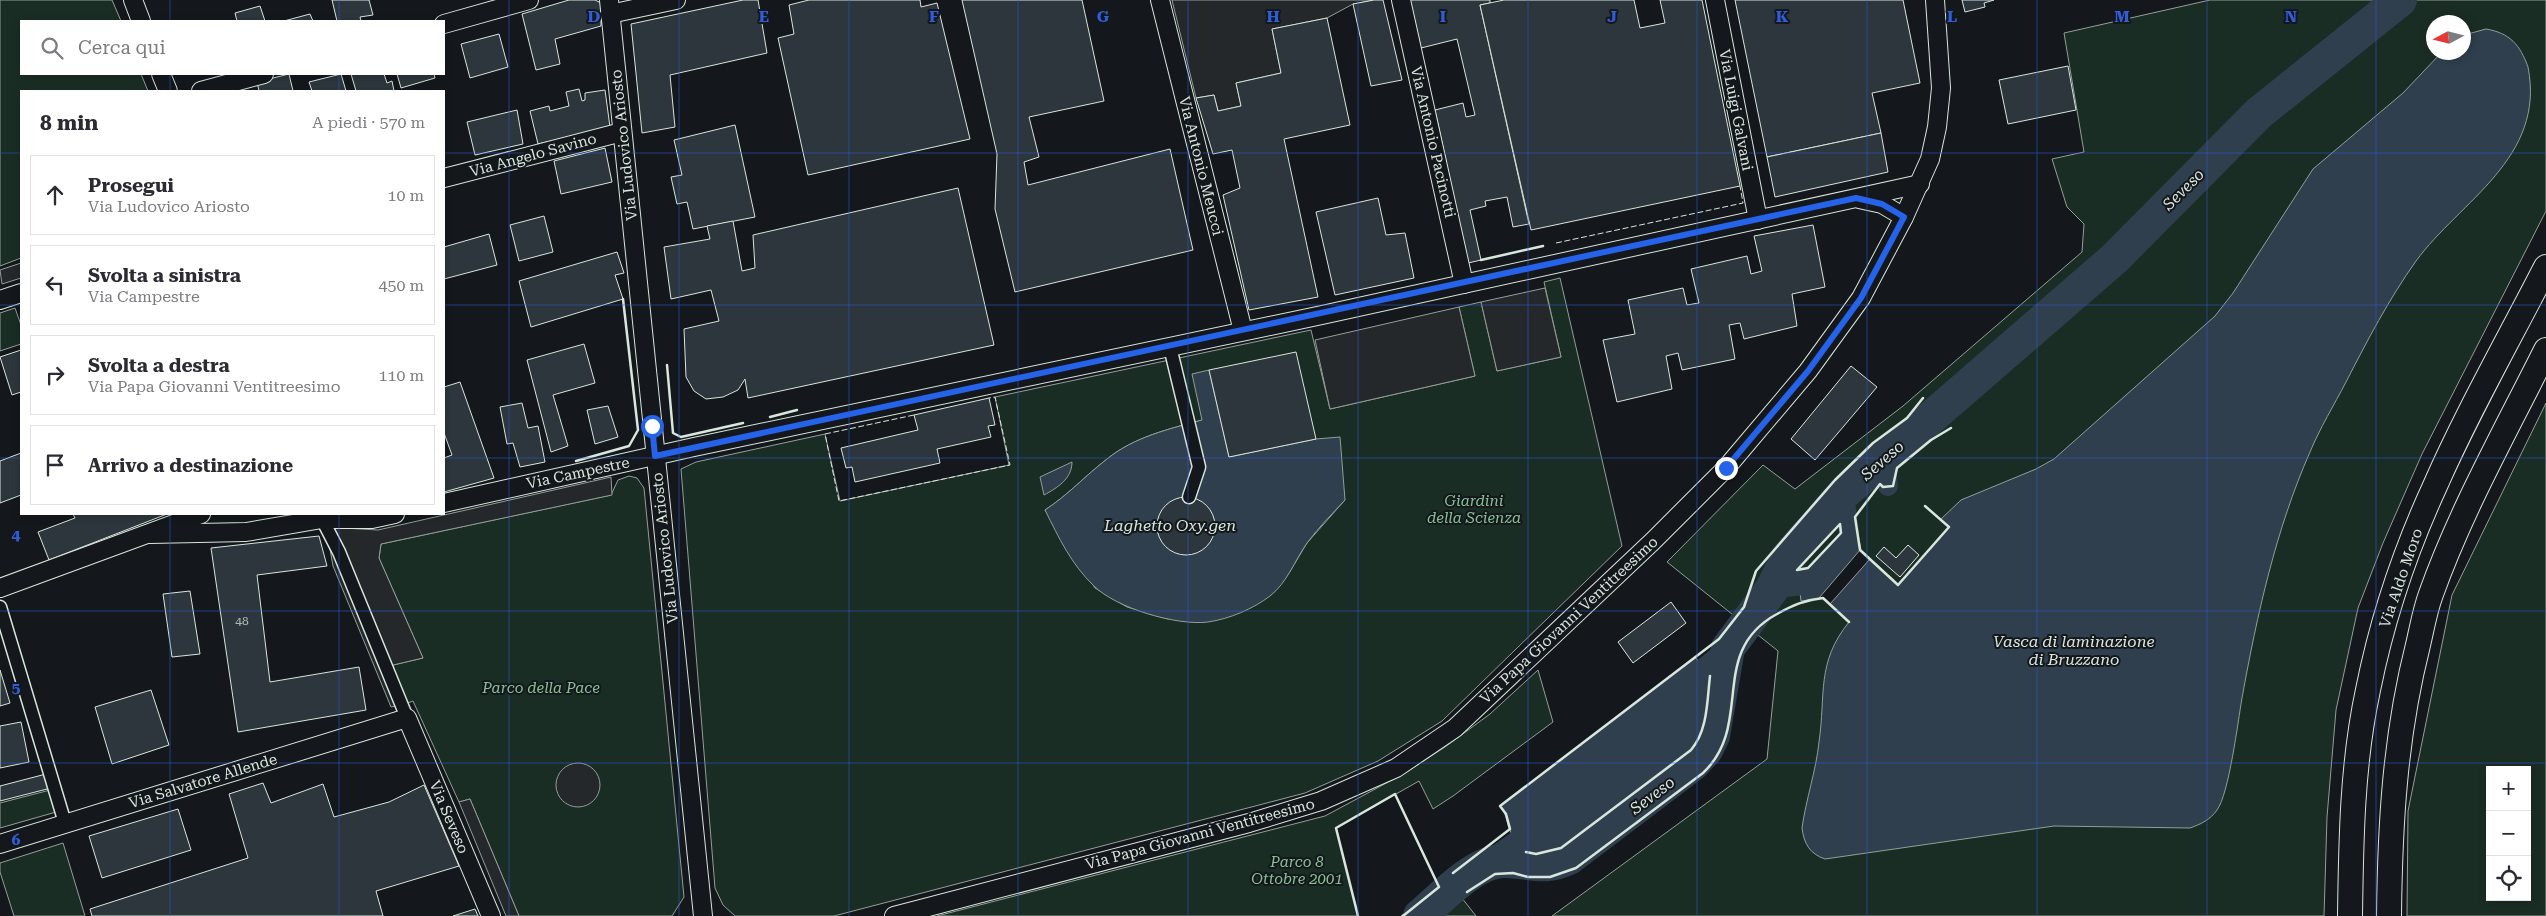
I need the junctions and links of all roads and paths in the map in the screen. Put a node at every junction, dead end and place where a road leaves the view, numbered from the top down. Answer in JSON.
{"nodes":[{"id":1,"x":133,"y":0,"type":"edge"},
{"id":2,"x":529,"y":0,"type":"edge"},
{"id":3,"x":676,"y":0,"type":"edge"},
{"id":4,"x":1160,"y":0,"type":"edge"},
{"id":5,"x":1401,"y":0,"type":"edge"},
{"id":6,"x":1715,"y":0,"type":"edge"},
{"id":7,"x":1934,"y":0,"type":"edge"},
{"id":8,"x":609,"y":7,"type":"edge"},
{"id":9,"x":141,"y":20,"type":"edge"},
{"id":10,"x":445,"y":24,"type":"edge"},
{"id":11,"x":161,"y":75,"type":"edge"},
{"id":12,"x":260,"y":75,"type":"edge"},
{"id":13,"x":168,"y":90,"type":"edge"},
{"id":14,"x":205,"y":90,"type":"edge"},
{"id":15,"x":622,"y":132,"type":"junction"},
{"id":16,"x":445,"y":178,"type":"edge"},
{"id":17,"x":1920,"y":184,"type":"junction"},
{"id":18,"x":1856,"y":198,"type":"junction"},
{"id":19,"x":1904,"y":217,"type":"junction"},
{"id":20,"x":1758,"y":220,"type":"junction"},
{"id":21,"x":2546,"y":267,"type":"edge"},
{"id":22,"x":1464,"y":284,"type":"junction"},
{"id":23,"x":20,"y":293,"type":"edge"},
{"id":24,"x":0,"y":300,"type":"edge"},
{"id":25,"x":1243,"y":331,"type":"junction"},
{"id":26,"x":1170,"y":347,"type":"junction"},
{"id":27,"x":2546,"y":350,"type":"edge"},
{"id":28,"x":655,"y":456,"type":"junction"},
{"id":29,"x":1189,"y":496,"type":"dead end"},
{"id":30,"x":445,"y":503,"type":"edge"},
{"id":31,"x":198,"y":515,"type":"edge"},
{"id":32,"x":391,"y":515,"type":"edge"},
{"id":33,"x":321,"y":516,"type":"edge"},
{"id":34,"x":150,"y":534,"type":"junction"},
{"id":35,"x":0,"y":588,"type":"edge"},
{"id":36,"x":0,"y":607,"type":"edge"},
{"id":37,"x":406,"y":718,"type":"junction"},
{"id":38,"x":65,"y":823,"type":"junction"},
{"id":39,"x":0,"y":844,"type":"edge"},
{"id":40,"x":491,"y":916,"type":"edge"},
{"id":41,"x":703,"y":916,"type":"edge"},
{"id":42,"x":894,"y":916,"type":"edge"},
{"id":43,"x":2350,"y":916,"type":"edge"},
{"id":44,"x":2389,"y":916,"type":"edge"}],
"edges":[{"from":1,"to":9,"type":"street"},
{"from":2,"to":10,"type":"street"},
{"from":3,"to":8,"type":"street"},
{"from":4,"to":25,"type":"street","name":"Via Antonio Meucci"},
{"from":5,"to":22,"type":"street","name":"Via Antonio Pacinotti"},
{"from":6,"to":20,"type":"street","name":"Via Luigi Galvani"},
{"from":7,"to":17,"type":"street","name":"Via Papa Giovanni Ventitreesimo"},
{"from":8,"to":15,"type":"street","name":"Via Ludovico Ariosto"},
{"from":11,"to":13,"type":"street"},
{"from":12,"to":14,"type":"street"},
{"from":15,"to":16,"type":"street","name":"Via Angelo Savino"},
{"from":15,"to":28,"type":"street","name":"Via Ludovico Ariosto"},
{"from":17,"to":18,"type":"street","name":"Via Campestre"},
{"from":17,"to":19,"type":"street","name":"Via Papa Giovanni Ventitreesimo"},
{"from":18,"to":19,"type":"street","name":"Via Campestre"},
{"from":18,"to":20,"type":"street","name":"Via Campestre"},
{"from":19,"to":42,"type":"street","name":"Via Papa Giovanni Ventitreesimo"},
{"from":20,"to":22,"type":"street","name":"Via Campestre"},
{"from":21,"to":43,"type":"main road","name":"Via Aldo Moro"},
{"from":22,"to":25,"type":"street","name":"Via Campestre"},
{"from":23,"to":24,"type":"street"},
{"from":25,"to":26,"type":"street","name":"Via Campestre"},
{"from":26,"to":28,"type":"street","name":"Via Campestre"},
{"from":26,"to":29,"type":"street"},
{"from":27,"to":44,"type":"main road"},
{"from":28,"to":30,"type":"street","name":"Via Campestre"},
{"from":28,"to":41,"type":"street","name":"Via Ludovico Ariosto"},
{"from":31,"to":34,"type":"street"},
{"from":32,"to":33,"type":"street"},
{"from":33,"to":34,"type":"street"},
{"from":33,"to":37,"type":"street"},
{"from":34,"to":35,"type":"street"},
{"from":36,"to":38,"type":"street"},
{"from":37,"to":38,"type":"street","name":"Via Salvatore Allende"},
{"from":37,"to":40,"type":"street","name":"Via Seveso"},
{"from":38,"to":39,"type":"street","name":"Via Salvatore Allende"}]}
